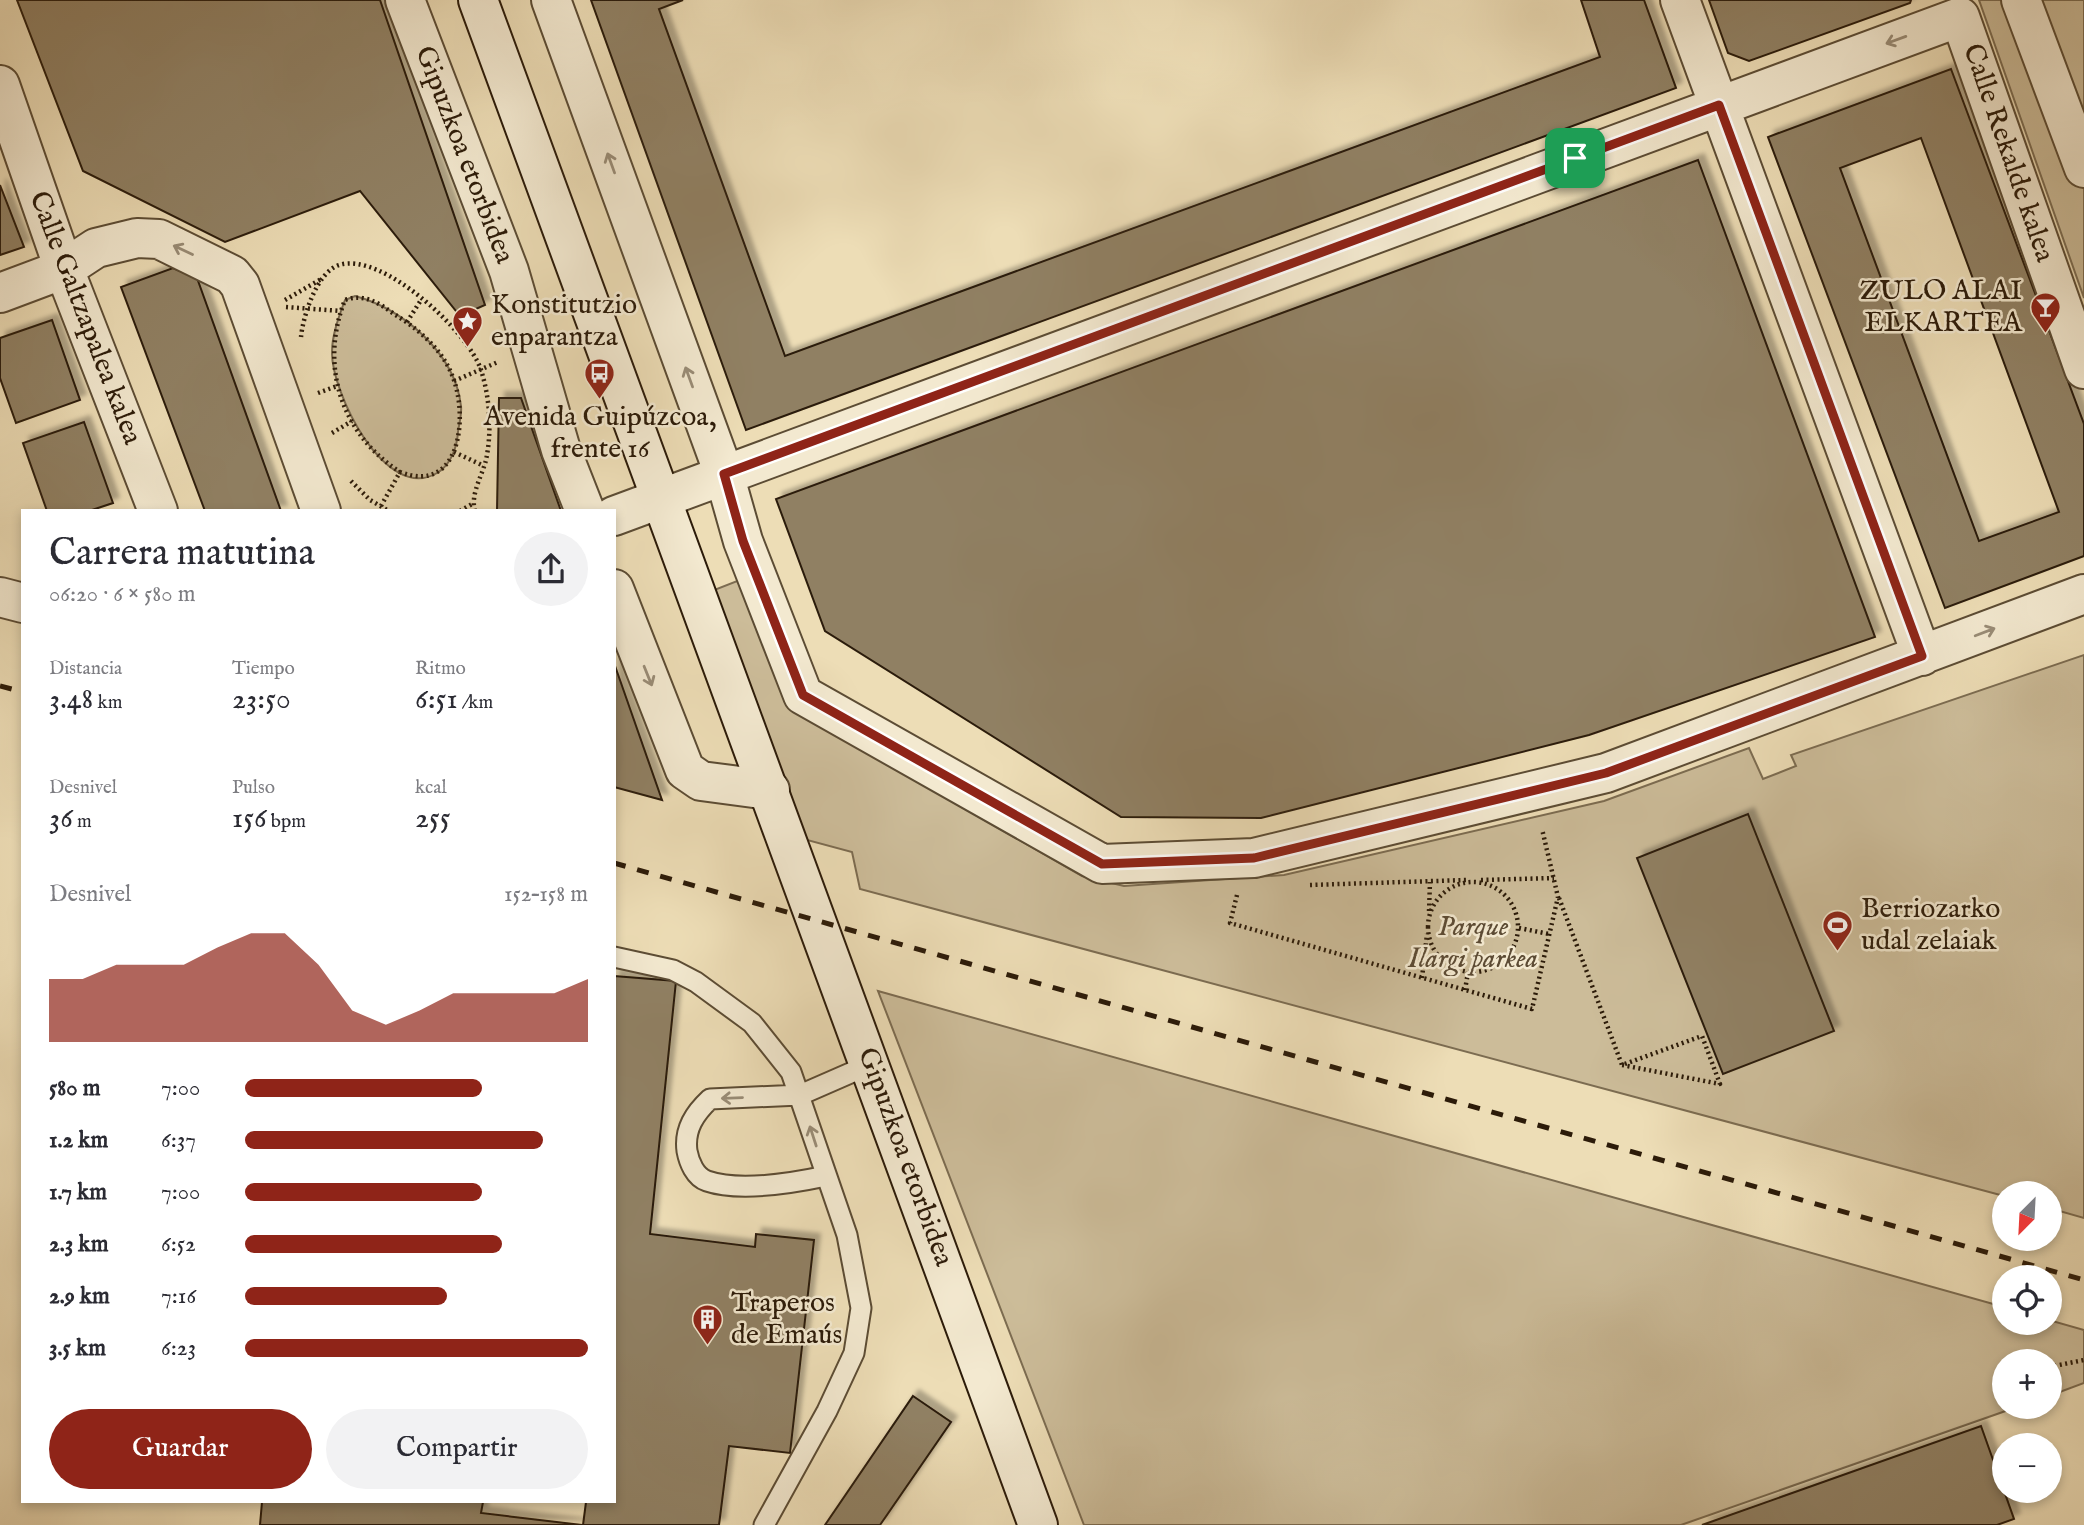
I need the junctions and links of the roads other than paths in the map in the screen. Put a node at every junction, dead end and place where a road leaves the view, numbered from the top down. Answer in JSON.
{"nodes":[{"id":1,"x":405,"y":0,"type":"edge"},
{"id":2,"x":478,"y":0,"type":"edge"},
{"id":3,"x":551,"y":0,"type":"edge"},
{"id":4,"x":1680,"y":0,"type":"edge"},
{"id":5,"x":2021,"y":0,"type":"edge"},
{"id":6,"x":0,"y":85,"type":"edge"},
{"id":7,"x":1719,"y":105,"type":"junction"},
{"id":8,"x":2084,"y":168,"type":"edge"},
{"id":9,"x":64,"y":270,"type":"junction"},
{"id":10,"x":0,"y":293,"type":"edge"},
{"id":11,"x":2084,"y":369,"type":"edge"},
{"id":12,"x":724,"y":474,"type":"junction"},
{"id":13,"x":660,"y":498,"type":"junction"},
{"id":14,"x":157,"y":509,"type":"edge"},
{"id":15,"x":320,"y":509,"type":"edge"},
{"id":16,"x":584,"y":509,"type":"edge"},
{"id":17,"x":616,"y":515,"type":"edge"},
{"id":18,"x":616,"y":594,"type":"edge"},
{"id":19,"x":2084,"y":594,"type":"edge"},
{"id":20,"x":0,"y":597,"type":"edge"},
{"id":21,"x":21,"y":602,"type":"edge"},
{"id":22,"x":1922,"y":656,"type":"junction"},
{"id":23,"x":770,"y":790,"type":"junction"},
{"id":24,"x":616,"y":957,"type":"edge"},
{"id":25,"x":871,"y":1064,"type":"junction"},
{"id":26,"x":800,"y":1095,"type":"junction"},
{"id":27,"x":826,"y":1176,"type":"junction"},
{"id":28,"x":764,"y":1525,"type":"edge"},
{"id":29,"x":1038,"y":1525,"type":"edge"}],
"edges":[{"from":1,"to":16,"type":"street","name":"Gipuzkoa etorbidea"},
{"from":2,"to":13,"type":"street","name":"Gipuzkoa etorbidea"},
{"from":12,"to":3,"type":"street","one_way":true},
{"from":4,"to":7,"type":"street"},
{"from":5,"to":8,"type":"street"},
{"from":6,"to":9,"type":"street","name":"Calle Galtzapalea kalea"},
{"from":11,"to":7,"type":"street","name":"Calle Rekalde kalea","one_way":true},
{"from":7,"to":12,"type":"street"},
{"from":7,"to":22,"type":"street"},
{"from":9,"to":10,"type":"street"},
{"from":9,"to":14,"type":"street","name":"Calle Galtzapalea kalea"},
{"from":15,"to":9,"type":"street","one_way":true},
{"from":12,"to":13,"type":"street"},
{"from":12,"to":22,"type":"street"},
{"from":13,"to":17,"type":"street"},
{"from":13,"to":23,"type":"street","name":"Gipuzkoa etorbidea"},
{"from":18,"to":23,"type":"street","one_way":true},
{"from":22,"to":19,"type":"street","one_way":true},
{"from":20,"to":21,"type":"street"},
{"from":23,"to":25,"type":"street","name":"Gipuzkoa etorbidea"},
{"from":24,"to":26,"type":"lane"},
{"from":25,"to":26,"type":"lane"},
{"from":25,"to":29,"type":"street","name":"Gipuzkoa etorbidea"},
{"from":27,"to":26,"type":"lane","one_way":true},
{"from":26,"to":27,"type":"lane","one_way":true},
{"from":27,"to":28,"type":"lane"}]}
